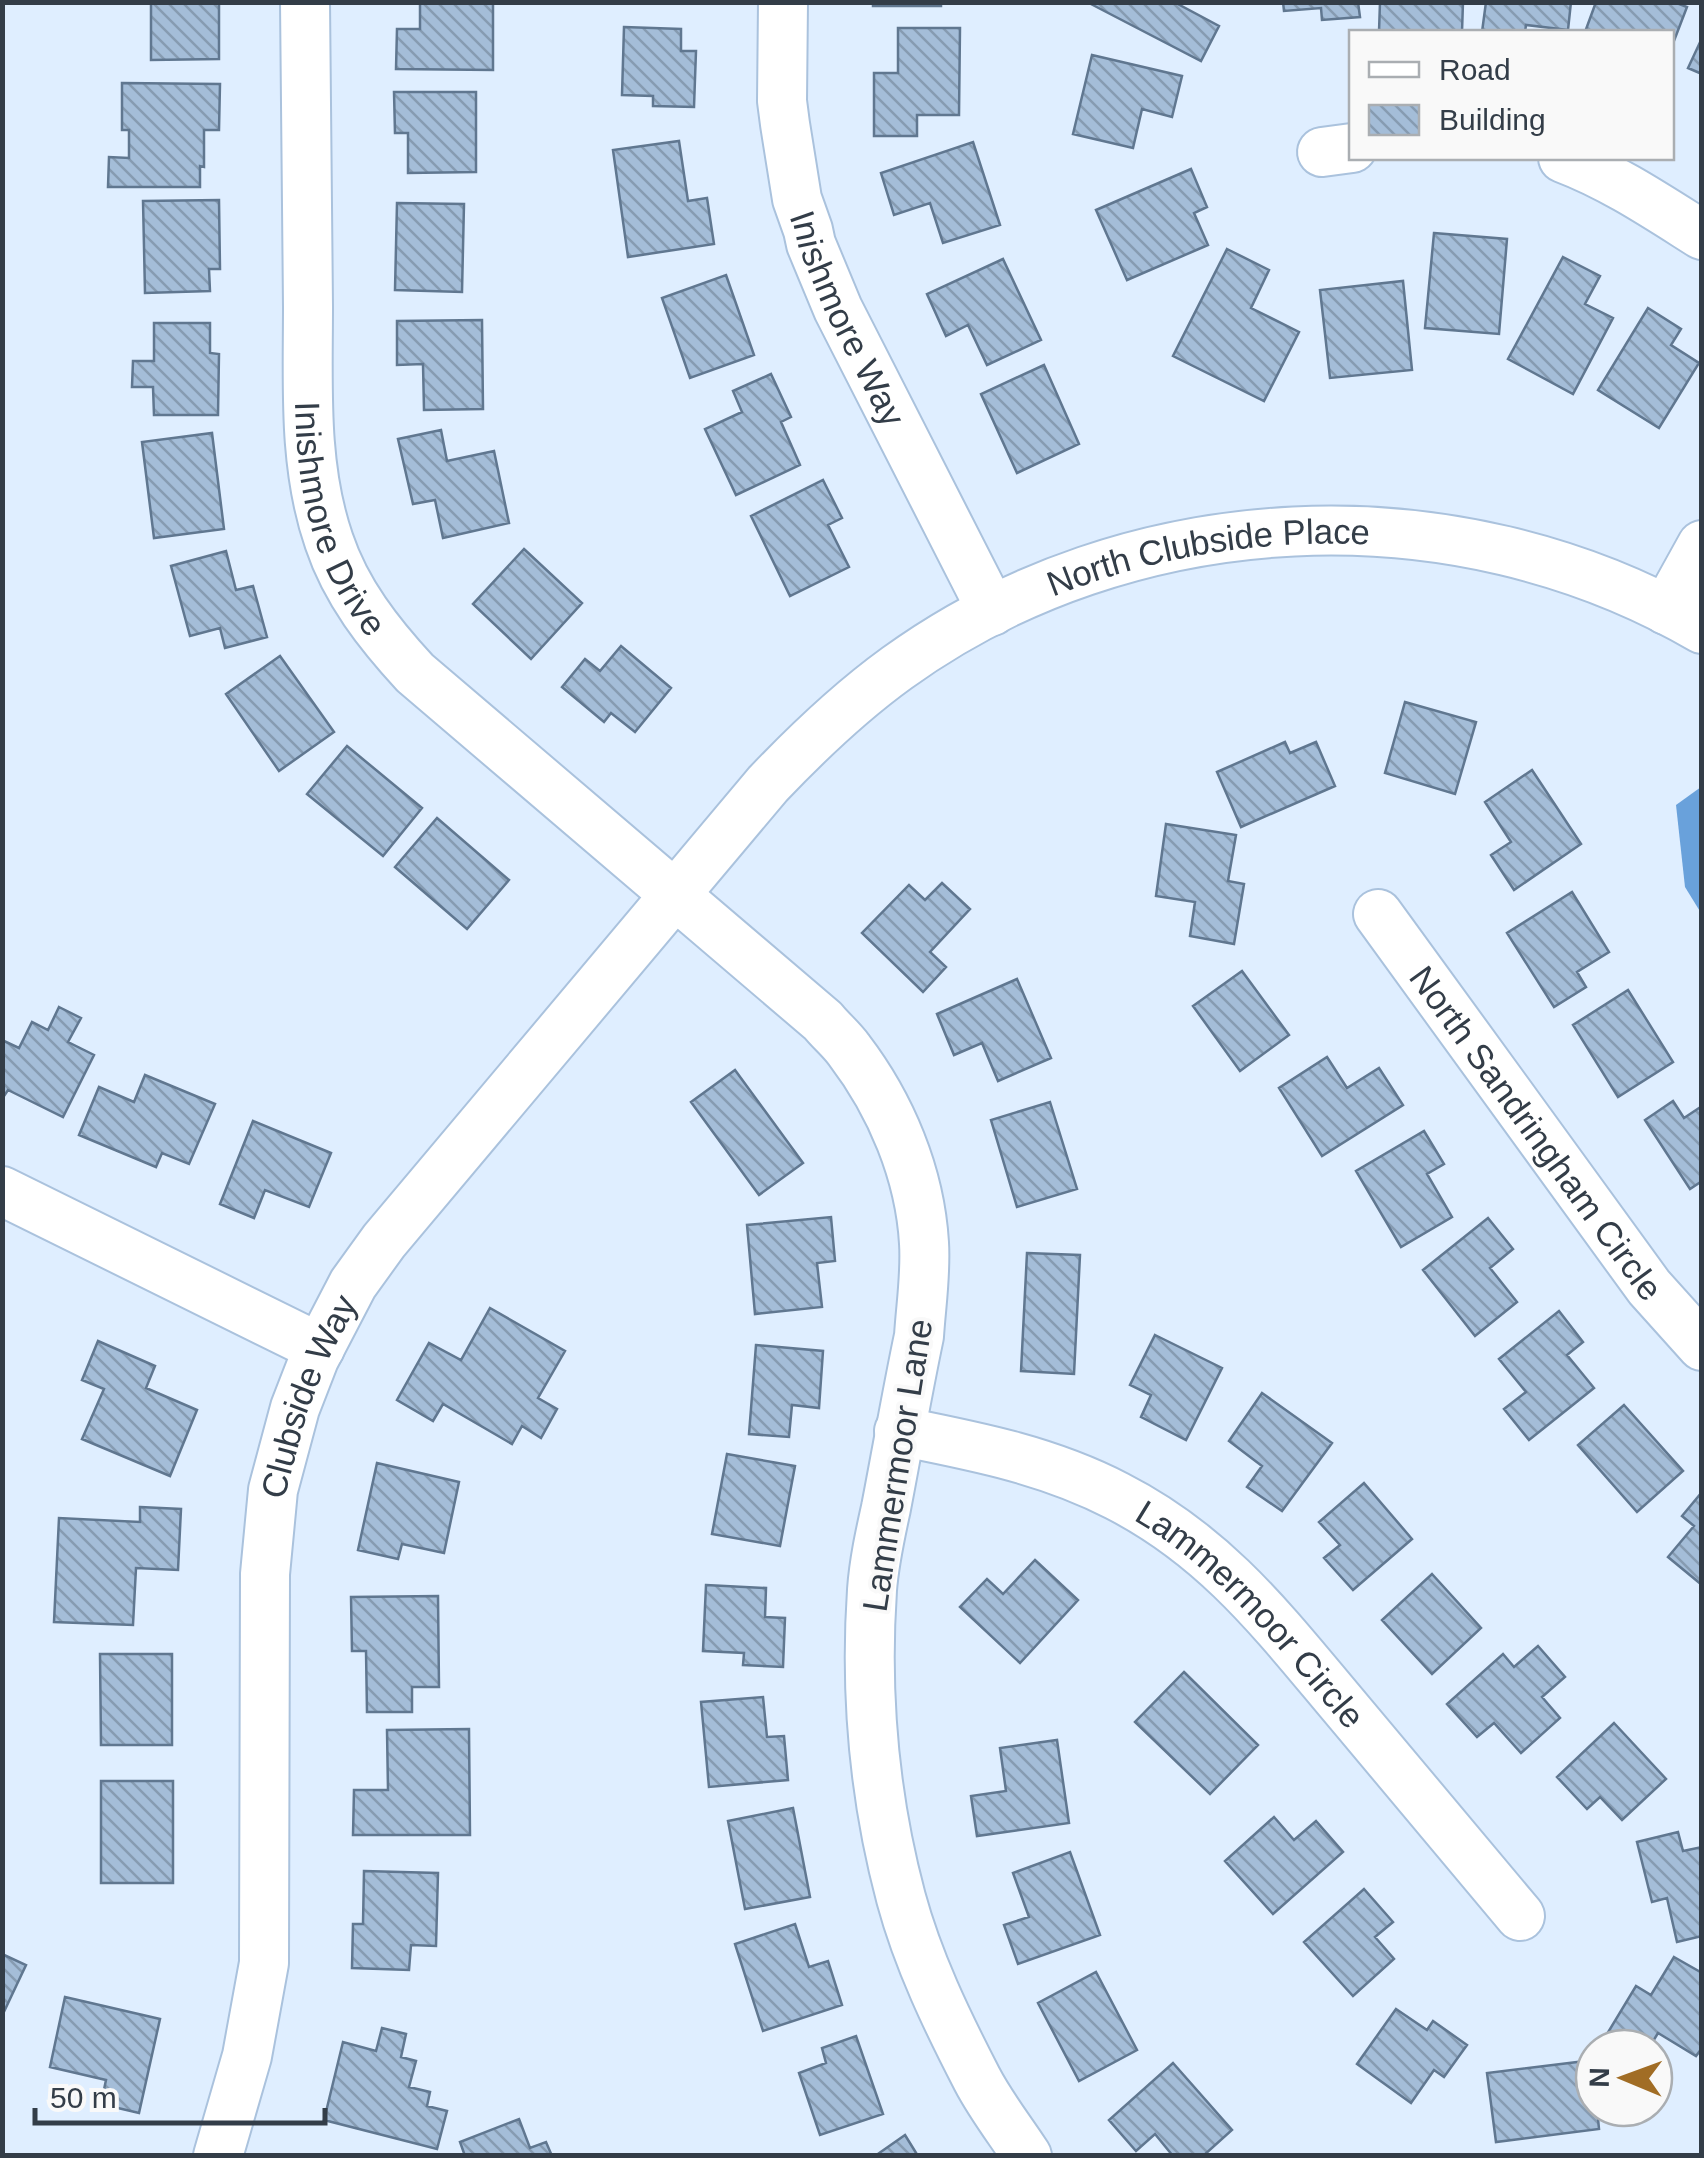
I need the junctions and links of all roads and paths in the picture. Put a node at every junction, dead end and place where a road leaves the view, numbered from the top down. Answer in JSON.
{"nodes":[{"id":1,"x":306,"y":2,"type":"edge"},
{"id":2,"x":783,"y":2,"type":"edge"},
{"id":3,"x":1568,"y":160,"type":"edge"},
{"id":4,"x":1702,"y":235,"type":"edge"},
{"id":5,"x":1702,"y":545,"type":"edge"},
{"id":6,"x":992,"y":611,"type":"junction"},
{"id":7,"x":1684,"y":620,"type":"edge"},
{"id":8,"x":768,"y":784,"type":"joint"},
{"id":9,"x":676,"y":897,"type":"junction"},
{"id":10,"x":1378,"y":914,"type":"dead end"},
{"id":11,"x":2,"y":1192,"type":"edge"},
{"id":12,"x":1702,"y":1346,"type":"edge"},
{"id":13,"x":320,"y":1348,"type":"junction"},
{"id":14,"x":899,"y":1431,"type":"junction"},
{"id":15,"x":1520,"y":1916,"type":"dead end"},
{"id":16,"x":218,"y":2156,"type":"edge"},
{"id":17,"x":1027,"y":2156,"type":"edge"}],
"edges":[{"from":1,"to":9,"type":"street","name":"Inishmore Drive"},
{"from":2,"to":6,"type":"street","name":"Inishmore Way"},
{"from":3,"to":4,"type":"street"},
{"from":5,"to":7,"type":"street"},
{"from":6,"to":7,"type":"street","name":"North Clubside Place"},
{"from":6,"to":8,"type":"street","name":"North Clubside Place"},
{"from":8,"to":9,"type":"street","name":"Clubside Way"},
{"from":9,"to":13,"type":"street","name":"Clubside Way"},
{"from":9,"to":14,"type":"street","name":"Lammermoor Lane"},
{"from":10,"to":12,"type":"street","name":"North Sandringham Circle"},
{"from":11,"to":13,"type":"street"},
{"from":13,"to":16,"type":"street","name":"Clubside Way"},
{"from":14,"to":15,"type":"street","name":"Lammermoor Circle"},
{"from":14,"to":17,"type":"street","name":"Lammermoor Lane"}]}
